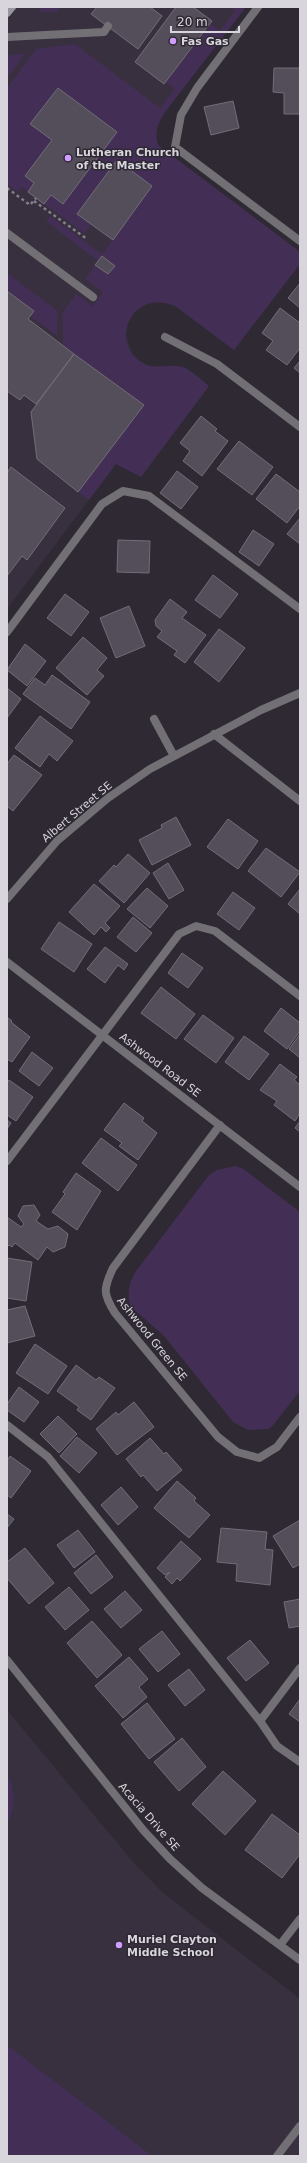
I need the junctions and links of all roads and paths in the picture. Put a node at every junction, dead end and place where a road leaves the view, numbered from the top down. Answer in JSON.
{"nodes":[{"id":1,"x":12,"y":7,"type":"edge"},
{"id":2,"x":258,"y":7,"type":"edge"},
{"id":3,"x":7,"y":13,"type":"edge"},
{"id":4,"x":108,"y":26,"type":"dead end"},
{"id":5,"x":7,"y":37,"type":"edge"},
{"id":6,"x":7,"y":188,"type":"edge"},
{"id":7,"x":7,"y":233,"type":"edge"},
{"id":8,"x":87,"y":239,"type":"dead end"},
{"id":9,"x":300,"y":241,"type":"edge"},
{"id":10,"x":92,"y":297,"type":"dead end"},
{"id":11,"x":165,"y":336,"type":"dead end"},
{"id":12,"x":300,"y":427,"type":"edge"},
{"id":13,"x":300,"y":609,"type":"edge"},
{"id":14,"x":7,"y":632,"type":"edge"},
{"id":15,"x":300,"y":693,"type":"edge"},
{"id":16,"x":154,"y":719,"type":"dead end"},
{"id":17,"x":214,"y":734,"type":"junction"},
{"id":18,"x":174,"y":756,"type":"junction"},
{"id":19,"x":300,"y":801,"type":"edge"},
{"id":20,"x":7,"y":899,"type":"edge"},
{"id":21,"x":7,"y":962,"type":"edge"},
{"id":22,"x":300,"y":996,"type":"edge"},
{"id":23,"x":101,"y":1034,"type":"junction"},
{"id":24,"x":220,"y":1125,"type":"junction"},
{"id":25,"x":7,"y":1161,"type":"edge"},
{"id":26,"x":300,"y":1187,"type":"edge"},
{"id":27,"x":300,"y":1417,"type":"edge"},
{"id":28,"x":7,"y":1426,"type":"edge"},
{"id":29,"x":7,"y":1660,"type":"edge"},
{"id":30,"x":300,"y":1668,"type":"edge"},
{"id":31,"x":260,"y":1721,"type":"junction"},
{"id":32,"x":300,"y":1762,"type":"edge"},
{"id":33,"x":300,"y":1919,"type":"edge"},
{"id":34,"x":280,"y":1945,"type":"junction"},
{"id":35,"x":300,"y":1960,"type":"edge"},
{"id":36,"x":300,"y":2126,"type":"edge"},
{"id":37,"x":277,"y":2156,"type":"edge"}],
"edges":[{"from":1,"to":3,"type":"main road"},
{"from":2,"to":9,"type":"street"},
{"from":4,"to":5,"type":"street"},
{"from":6,"to":8,"type":"path"},
{"from":7,"to":10,"type":"street"},
{"from":11,"to":12,"type":"street"},
{"from":13,"to":14,"type":"street"},
{"from":15,"to":17,"type":"street","name":"Albert Street SE"},
{"from":16,"to":18,"type":"street"},
{"from":17,"to":18,"type":"street","name":"Albert Street SE"},
{"from":17,"to":19,"type":"street"},
{"from":18,"to":20,"type":"street","name":"Albert Street SE"},
{"from":21,"to":23,"type":"street","name":"Ashwood Road SE"},
{"from":22,"to":23,"type":"street"},
{"from":23,"to":24,"type":"street","name":"Ashwood Road SE"},
{"from":23,"to":25,"type":"street"},
{"from":24,"to":26,"type":"street","name":"Ashwood Road SE"},
{"from":24,"to":27,"type":"street","name":"Ashwood Green SE"},
{"from":28,"to":31,"type":"street"},
{"from":29,"to":34,"type":"street","name":"Acacia Drive SE"},
{"from":30,"to":31,"type":"street"},
{"from":31,"to":32,"type":"street"},
{"from":33,"to":34,"type":"street"},
{"from":34,"to":35,"type":"street","name":"Acacia Drive SE"},
{"from":36,"to":37,"type":"street"}]}
